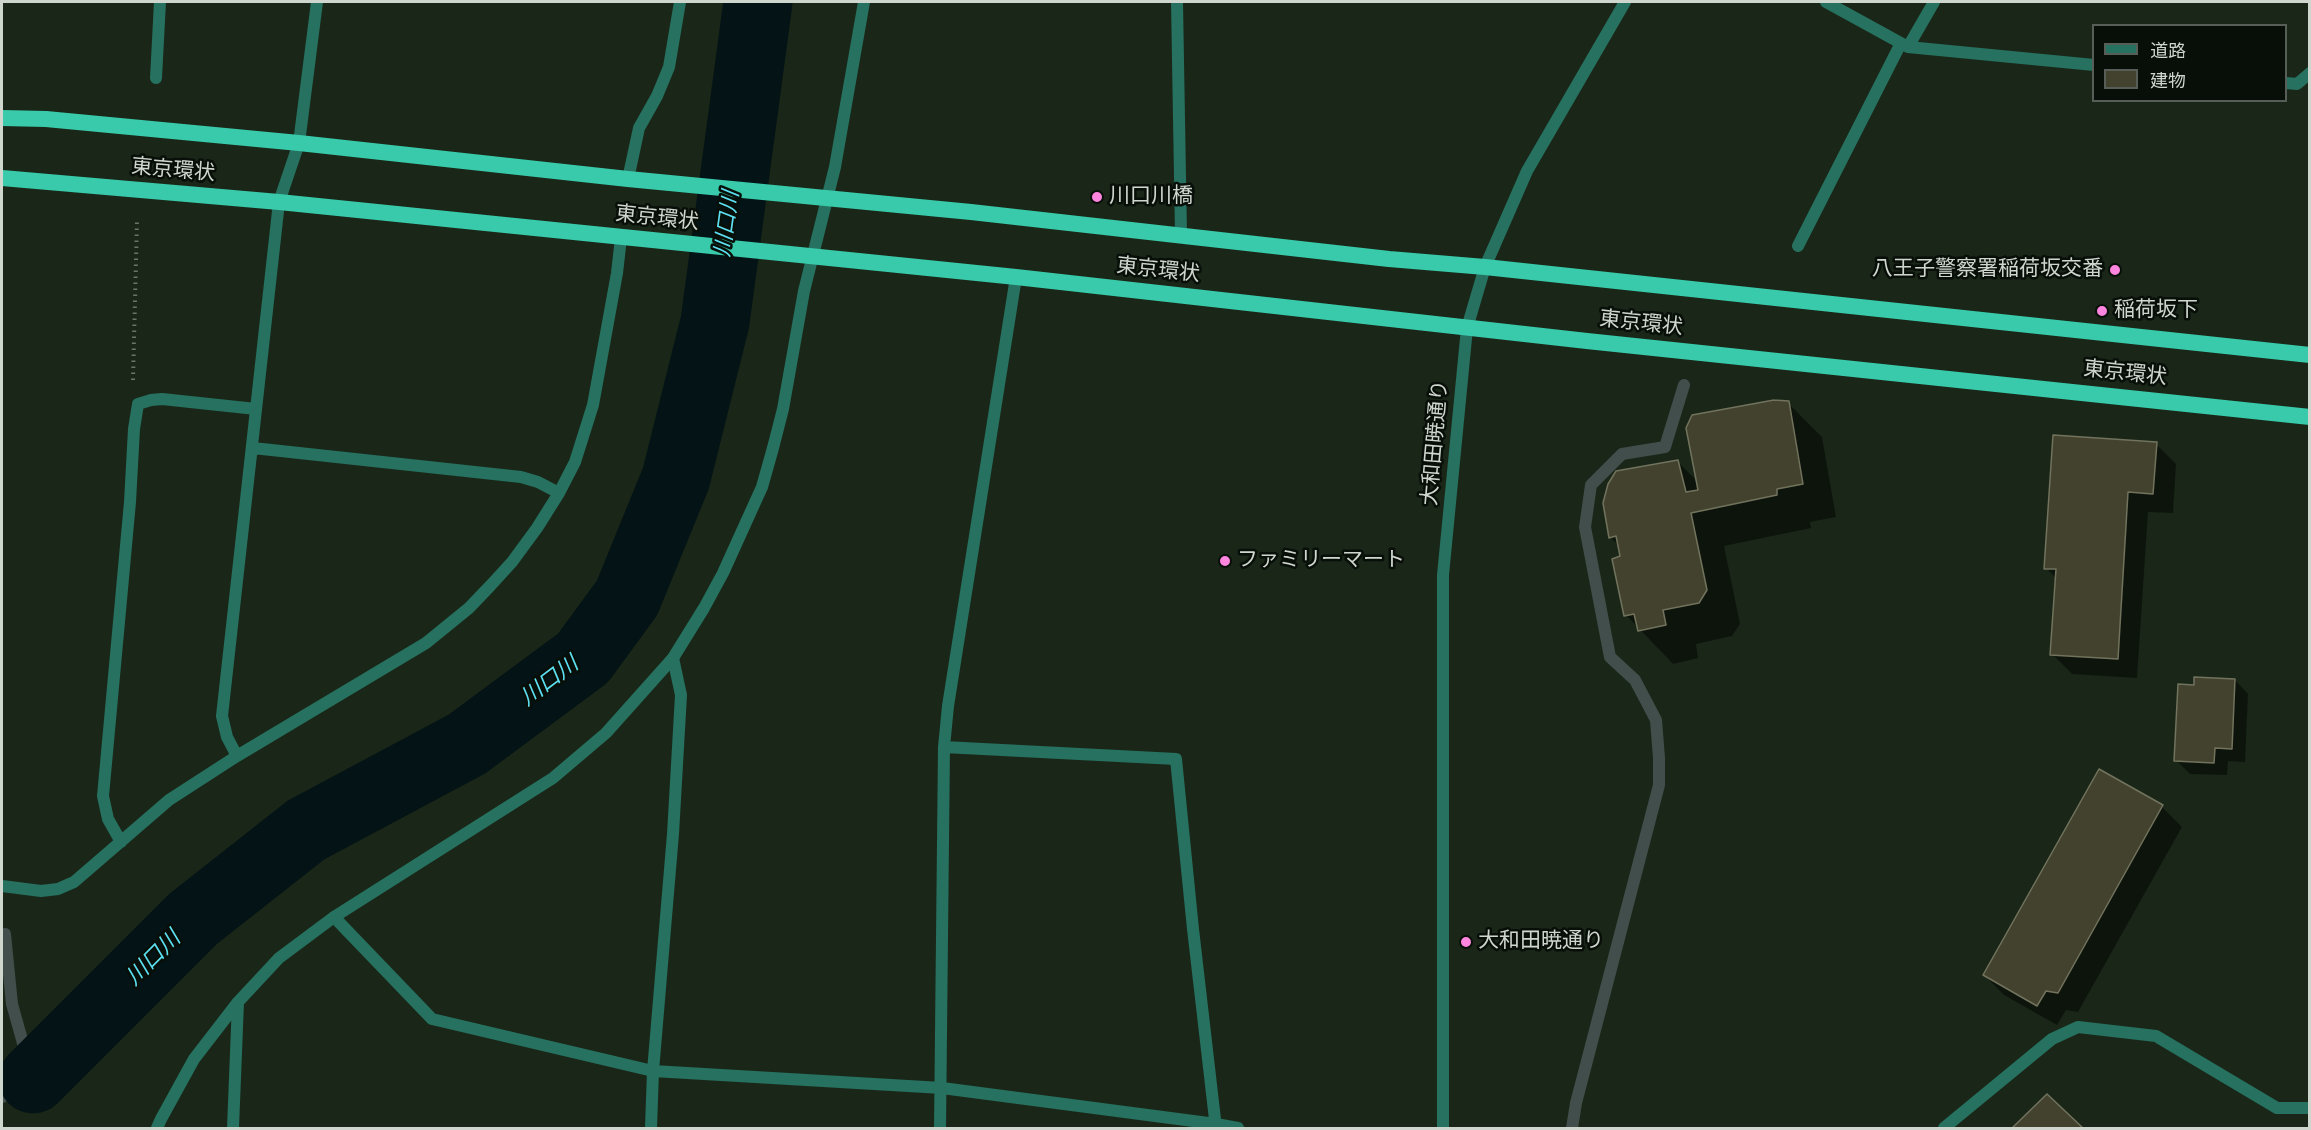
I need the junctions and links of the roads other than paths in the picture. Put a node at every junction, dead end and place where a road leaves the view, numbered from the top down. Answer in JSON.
{"nodes":[{"id":1,"x":160,"y":2,"type":"edge"},
{"id":2,"x":317,"y":2,"type":"edge"},
{"id":3,"x":680,"y":2,"type":"edge"},
{"id":4,"x":864,"y":2,"type":"edge"},
{"id":5,"x":1177,"y":2,"type":"edge"},
{"id":6,"x":1625,"y":2,"type":"edge"},
{"id":7,"x":1827,"y":2,"type":"edge"},
{"id":8,"x":1934,"y":2,"type":"edge"},
{"id":9,"x":1905,"y":45,"type":"junction"},
{"id":10,"x":2092,"y":65,"type":"edge"},
{"id":11,"x":2310,"y":73,"type":"edge"},
{"id":12,"x":156,"y":78,"type":"dead end"},
{"id":13,"x":2287,"y":83,"type":"edge"},
{"id":14,"x":2,"y":118,"type":"edge"},
{"id":15,"x":299,"y":143,"type":"junction"},
{"id":16,"x":2,"y":178,"type":"edge"},
{"id":17,"x":628,"y":179,"type":"junction"},
{"id":18,"x":829,"y":198,"type":"junction"},
{"id":19,"x":279,"y":202,"type":"junction"},
{"id":20,"x":1181,"y":234,"type":"junction"},
{"id":21,"x":621,"y":238,"type":"junction"},
{"id":22,"x":1798,"y":246,"type":"dead end"},
{"id":23,"x":814,"y":257,"type":"junction"},
{"id":24,"x":1485,"y":267,"type":"junction"},
{"id":25,"x":1016,"y":278,"type":"junction"},
{"id":26,"x":1467,"y":328,"type":"junction"},
{"id":27,"x":2310,"y":355,"type":"edge"},
{"id":28,"x":256,"y":409,"type":"junction"},
{"id":29,"x":2310,"y":417,"type":"edge"},
{"id":30,"x":253,"y":447,"type":"junction"},
{"id":31,"x":559,"y":493,"type":"junction"},
{"id":32,"x":674,"y":658,"type":"junction"},
{"id":33,"x":944,"y":747,"type":"junction"},
{"id":34,"x":237,"y":756,"type":"junction"},
{"id":35,"x":121,"y":842,"type":"junction"},
{"id":36,"x":2,"y":886,"type":"edge"},
{"id":37,"x":334,"y":917,"type":"junction"},
{"id":38,"x":238,"y":1002,"type":"junction"},
{"id":39,"x":653,"y":1071,"type":"junction"},
{"id":40,"x":942,"y":1088,"type":"junction"},
{"id":41,"x":2310,"y":1108,"type":"edge"},
{"id":42,"x":1216,"y":1126,"type":"edge"},
{"id":43,"x":157,"y":1128,"type":"edge"},
{"id":44,"x":233,"y":1128,"type":"edge"},
{"id":45,"x":651,"y":1128,"type":"edge"},
{"id":46,"x":940,"y":1128,"type":"edge"},
{"id":47,"x":1238,"y":1128,"type":"edge"},
{"id":48,"x":1443,"y":1128,"type":"edge"},
{"id":49,"x":1944,"y":1128,"type":"edge"}],
"edges":[{"from":1,"to":12,"type":"street"},
{"from":2,"to":15,"type":"street"},
{"from":3,"to":17,"type":"street"},
{"from":4,"to":18,"type":"street"},
{"from":5,"to":20,"type":"street"},
{"from":6,"to":24,"type":"street","name":"大和田暁通り"},
{"from":7,"to":9,"type":"street"},
{"from":8,"to":9,"type":"street"},
{"from":9,"to":10,"type":"street"},
{"from":9,"to":22,"type":"street"},
{"from":11,"to":13,"type":"street"},
{"from":14,"to":15,"type":"highway","name":"東京環状"},
{"from":15,"to":17,"type":"highway","name":"東京環状"},
{"from":15,"to":19,"type":"street"},
{"from":16,"to":19,"type":"highway","name":"東京環状"},
{"from":17,"to":18,"type":"highway","name":"東京環状"},
{"from":18,"to":20,"type":"highway","name":"東京環状"},
{"from":18,"to":23,"type":"street"},
{"from":19,"to":21,"type":"highway","name":"東京環状"},
{"from":19,"to":28,"type":"street"},
{"from":20,"to":24,"type":"highway","name":"東京環状"},
{"from":21,"to":23,"type":"highway","name":"東京環状"},
{"from":21,"to":31,"type":"street"},
{"from":23,"to":25,"type":"highway","name":"東京環状"},
{"from":23,"to":32,"type":"street"},
{"from":24,"to":26,"type":"street","name":"大和田暁通り"},
{"from":24,"to":27,"type":"highway","name":"東京環状"},
{"from":25,"to":26,"type":"highway","name":"東京環状"},
{"from":25,"to":33,"type":"street"},
{"from":26,"to":29,"type":"highway","name":"東京環状"},
{"from":26,"to":48,"type":"street","name":"大和田暁通り"},
{"from":28,"to":30,"type":"street"},
{"from":28,"to":35,"type":"street"},
{"from":30,"to":31,"type":"street"},
{"from":30,"to":34,"type":"street"},
{"from":31,"to":34,"type":"street"},
{"from":32,"to":37,"type":"street"},
{"from":32,"to":39,"type":"street"},
{"from":33,"to":40,"type":"street"},
{"from":33,"to":42,"type":"street"},
{"from":34,"to":35,"type":"street"},
{"from":35,"to":36,"type":"street"},
{"from":37,"to":38,"type":"street"},
{"from":37,"to":39,"type":"street"},
{"from":38,"to":43,"type":"street"},
{"from":38,"to":44,"type":"street"},
{"from":39,"to":40,"type":"street"},
{"from":39,"to":45,"type":"street"},
{"from":40,"to":42,"type":"street"},
{"from":40,"to":46,"type":"street"},
{"from":41,"to":49,"type":"street"},
{"from":42,"to":47,"type":"street"}]}
